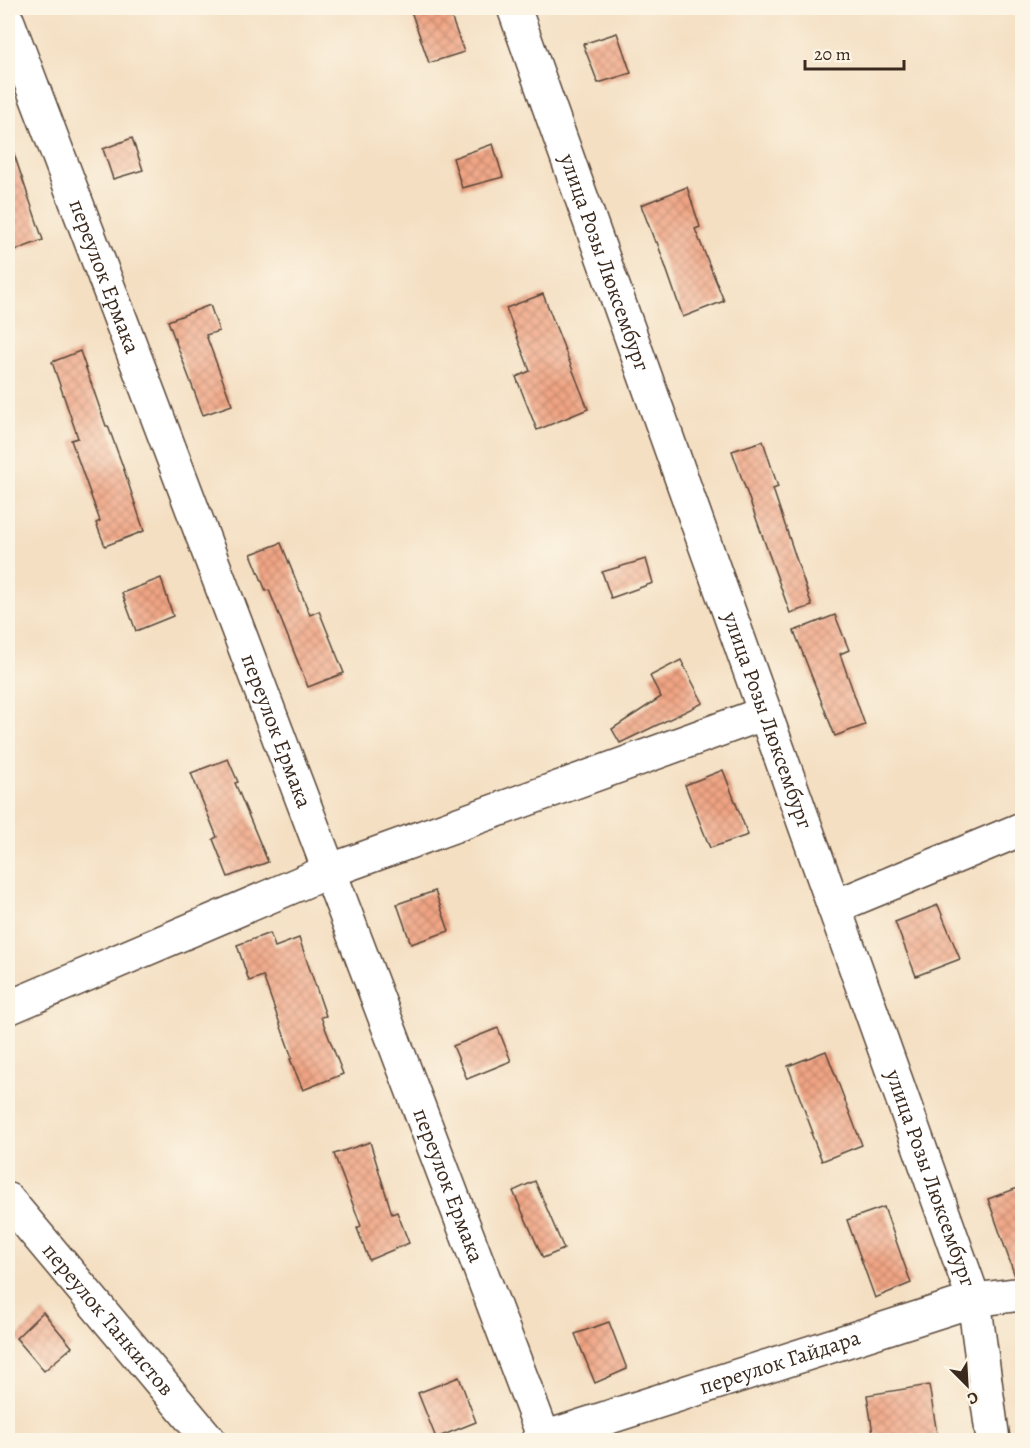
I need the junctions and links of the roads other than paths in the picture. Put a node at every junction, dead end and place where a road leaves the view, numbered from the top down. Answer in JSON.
{"nodes":[{"id":1,"x":514,"y":8,"type":"edge"},
{"id":2,"x":8,"y":22,"type":"edge"},
{"id":3,"x":765,"y":713,"type":"junction"},
{"id":4,"x":1023,"y":829,"type":"edge"},
{"id":5,"x":329,"y":871,"type":"junction"},
{"id":6,"x":834,"y":907,"type":"junction"},
{"id":7,"x":8,"y":1008,"type":"edge"},
{"id":8,"x":8,"y":1200,"type":"edge"},
{"id":9,"x":1023,"y":1294,"type":"edge"},
{"id":10,"x":975,"y":1300,"type":"junction"},
{"id":11,"x":541,"y":1439,"type":"edge"},
{"id":12,"x":209,"y":1440,"type":"edge"},
{"id":13,"x":993,"y":1440,"type":"edge"}],
"edges":[{"from":1,"to":3,"type":"street","name":"улица Розы Люксембург"},
{"from":2,"to":5,"type":"street","name":"переулок Ермака"},
{"from":3,"to":5,"type":"street"},
{"from":3,"to":6,"type":"street","name":"улица Розы Люксембург"},
{"from":4,"to":6,"type":"street"},
{"from":5,"to":7,"type":"street"},
{"from":5,"to":11,"type":"street","name":"переулок Ермака"},
{"from":6,"to":10,"type":"street","name":"улица Розы Люксембург"},
{"from":8,"to":12,"type":"street","name":"переулок Танкистов"},
{"from":9,"to":10,"type":"street","name":"переулок Гайдара"},
{"from":10,"to":11,"type":"street","name":"переулок Гайдара"},
{"from":10,"to":13,"type":"street","name":"улица Розы Люксембург"}]}
